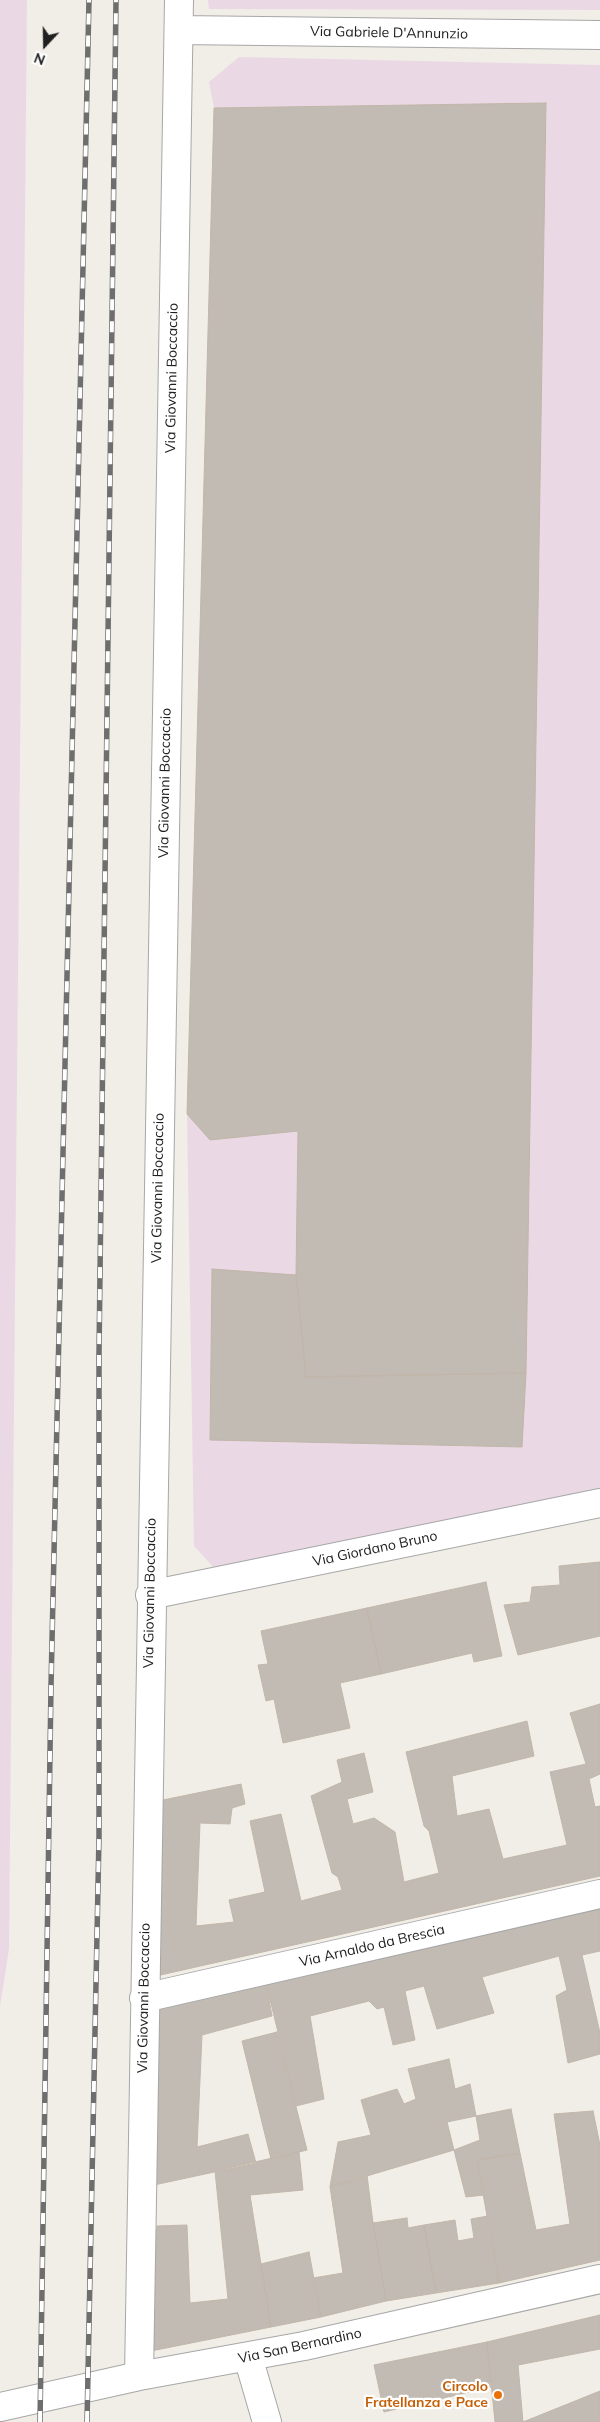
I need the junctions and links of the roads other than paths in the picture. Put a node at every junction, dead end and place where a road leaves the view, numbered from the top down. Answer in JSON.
{"nodes":[{"id":1,"x":179,"y":0,"type":"edge"},
{"id":2,"x":179,"y":30,"type":"junction"},
{"id":3,"x":600,"y":36,"type":"edge"},
{"id":4,"x":600,"y":1503,"type":"edge"},
{"id":5,"x":150,"y":1595,"type":"junction"},
{"id":6,"x":600,"y":1894,"type":"edge"},
{"id":7,"x":144,"y":1998,"type":"junction"},
{"id":8,"x":600,"y":2279,"type":"edge"},
{"id":9,"x":248,"y":2357,"type":"junction"},
{"id":10,"x":139,"y":2376,"type":"junction"},
{"id":11,"x":0,"y":2407,"type":"edge"},
{"id":12,"x":267,"y":2422,"type":"edge"}],
"edges":[{"from":1,"to":2,"type":"street","name":"Via Giovanni Boccaccio"},
{"from":2,"to":3,"type":"street","name":"Via Gabriele D'Annunzio"},
{"from":2,"to":5,"type":"street","name":"Via Giovanni Boccaccio"},
{"from":4,"to":5,"type":"street","name":"Via Giordano Bruno"},
{"from":5,"to":7,"type":"street","name":"Via Giovanni Boccaccio"},
{"from":6,"to":7,"type":"street","name":"Via Arnaldo da Brescia"},
{"from":7,"to":10,"type":"street","name":"Via Giovanni Boccaccio"},
{"from":8,"to":9,"type":"street","name":"Via San Bernardino"},
{"from":9,"to":10,"type":"street","name":"Via San Bernardino"},
{"from":9,"to":12,"type":"street"},
{"from":10,"to":11,"type":"street","name":"Via San Bernardino"}]}
